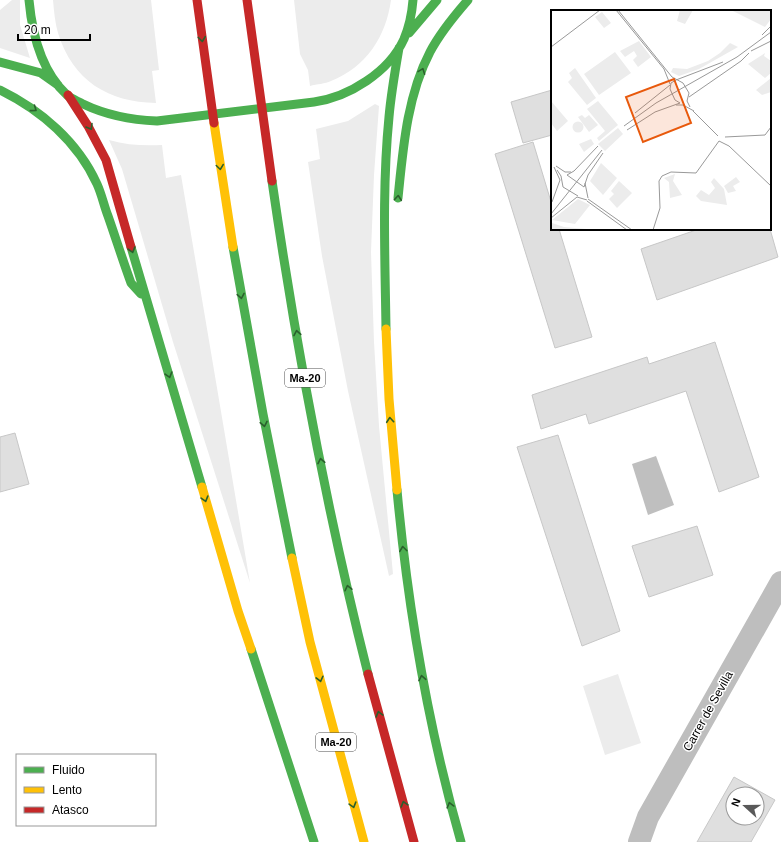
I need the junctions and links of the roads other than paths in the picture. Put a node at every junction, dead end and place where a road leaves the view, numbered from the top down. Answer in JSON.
{"nodes":[{"id":1,"x":30,"y":0,"type":"edge"},
{"id":2,"x":197,"y":0,"type":"edge"},
{"id":3,"x":247,"y":0,"type":"edge"},
{"id":4,"x":413,"y":0,"type":"edge"},
{"id":5,"x":437,"y":0,"type":"edge"},
{"id":6,"x":468,"y":0,"type":"edge"},
{"id":7,"x":404,"y":39,"type":"junction"},
{"id":8,"x":399,"y":48,"type":"junction"},
{"id":9,"x":0,"y":62,"type":"edge"},
{"id":10,"x":59,"y":85,"type":"junction"},
{"id":11,"x":0,"y":90,"type":"edge"},
{"id":12,"x":68,"y":95,"type":"junction"},
{"id":13,"x":397,"y":205,"type":"dead end"},
{"id":14,"x":394,"y":243,"type":"dead end"},
{"id":15,"x":147,"y":301,"type":"junction"},
{"id":16,"x":386,"y":335,"type":"junction"},
{"id":17,"x":781,"y":582,"type":"edge"},
{"id":18,"x":314,"y":842,"type":"edge"},
{"id":19,"x":364,"y":842,"type":"edge"},
{"id":20,"x":414,"y":842,"type":"edge"},
{"id":21,"x":461,"y":842,"type":"edge"},
{"id":22,"x":639,"y":842,"type":"edge"}],
"edges":[{"from":1,"to":10,"type":"main road"},
{"from":2,"to":19,"type":"main road","number":"Ma-20","one_way":true},
{"from":20,"to":3,"type":"main road","number":"Ma-20","one_way":true},
{"from":4,"to":7,"type":"main road"},
{"from":5,"to":7,"type":"main road"},
{"from":13,"to":6,"type":"main road","one_way":true},
{"from":7,"to":8,"type":"main road"},
{"from":8,"to":12,"type":"main road"},
{"from":8,"to":16,"type":"main road"},
{"from":9,"to":10,"type":"main road"},
{"from":10,"to":12,"type":"main road"},
{"from":11,"to":15,"type":"main road","one_way":true},
{"from":12,"to":15,"type":"main road","one_way":true},
{"from":14,"to":16,"type":"main road"},
{"from":15,"to":18,"type":"main road","one_way":true},
{"from":21,"to":16,"type":"main road","one_way":true},
{"from":17,"to":22,"type":"street","name":"Carrer de Sevilla"}]}
